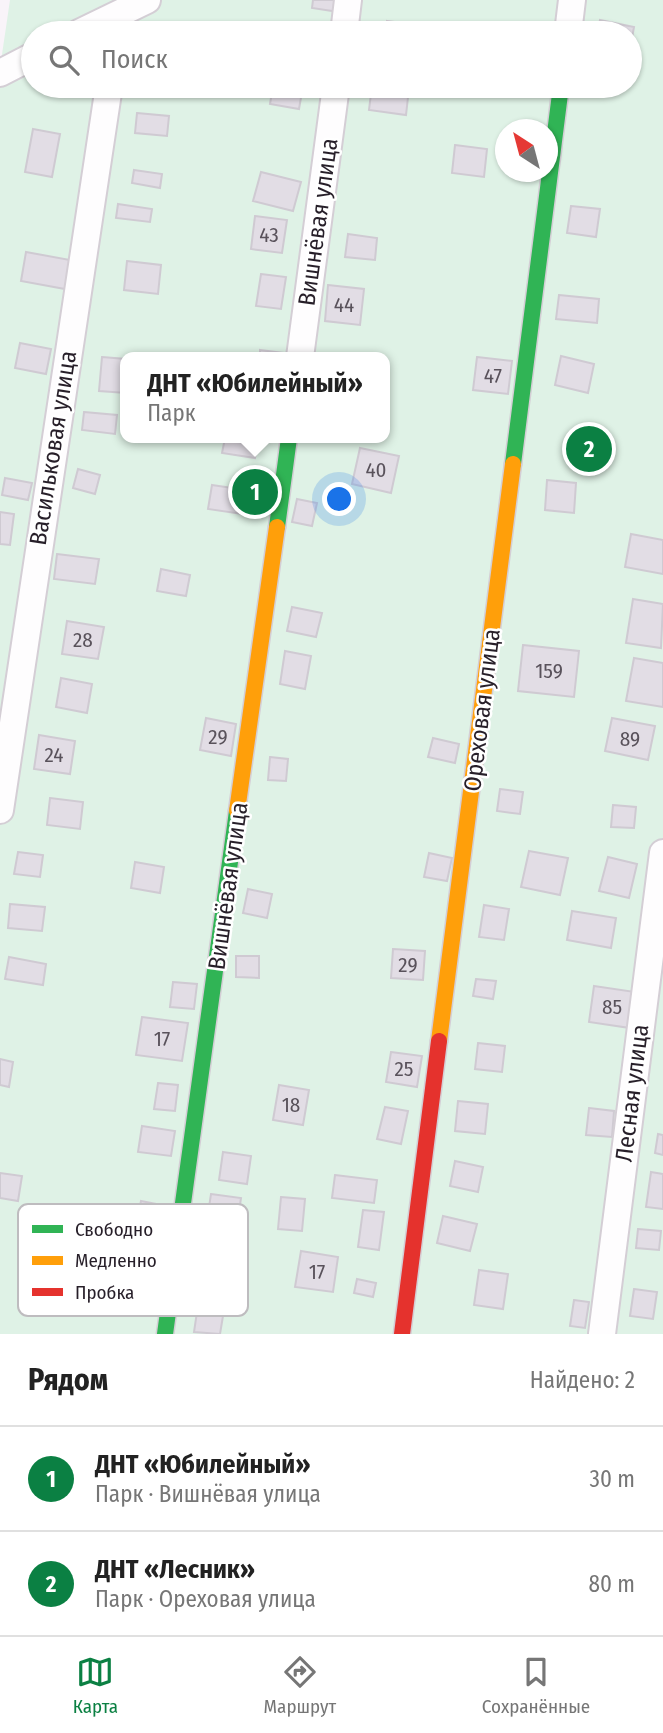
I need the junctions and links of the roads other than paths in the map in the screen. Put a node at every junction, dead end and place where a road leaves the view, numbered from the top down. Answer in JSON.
{"nodes":[{"id":1,"x":147,"y":0,"type":"edge"},
{"id":2,"x":348,"y":0,"type":"edge"},
{"id":3,"x":572,"y":0,"type":"edge"},
{"id":4,"x":119,"y":15,"type":"edge"},
{"id":5,"x":345,"y":21,"type":"edge"},
{"id":6,"x":569,"y":21,"type":"edge"},
{"id":7,"x":21,"y":62,"type":"edge"},
{"id":8,"x":0,"y":73,"type":"edge"},
{"id":9,"x":107,"y":98,"type":"edge"},
{"id":10,"x":335,"y":98,"type":"edge"},
{"id":11,"x":559,"y":98,"type":"edge"},
{"id":12,"x":301,"y":352,"type":"edge"},
{"id":13,"x":288,"y":443,"type":"edge"},
{"id":14,"x":0,"y":810,"type":"edge"},
{"id":15,"x":663,"y":853,"type":"edge"},
{"id":16,"x":183,"y":1204,"type":"edge"},
{"id":17,"x":167,"y":1316,"type":"edge"},
{"id":18,"x":165,"y":1334,"type":"edge"},
{"id":19,"x":402,"y":1334,"type":"edge"},
{"id":20,"x":602,"y":1334,"type":"edge"}],
"edges":[{"from":1,"to":4,"type":"street"},
{"from":2,"to":5,"type":"street"},
{"from":3,"to":6,"type":"street"},
{"from":7,"to":8,"type":"street"},
{"from":9,"to":14,"type":"street","name":"Васильковая улица"},
{"from":10,"to":12,"type":"street","name":"Вишнёвая улица"},
{"from":11,"to":19,"type":"street","name":"Ореховая улица"},
{"from":13,"to":16,"type":"street","name":"Вишнёвая улица"},
{"from":15,"to":20,"type":"street","name":"Лесная улица"},
{"from":17,"to":18,"type":"street","name":"Вишнёвая улица"}]}
